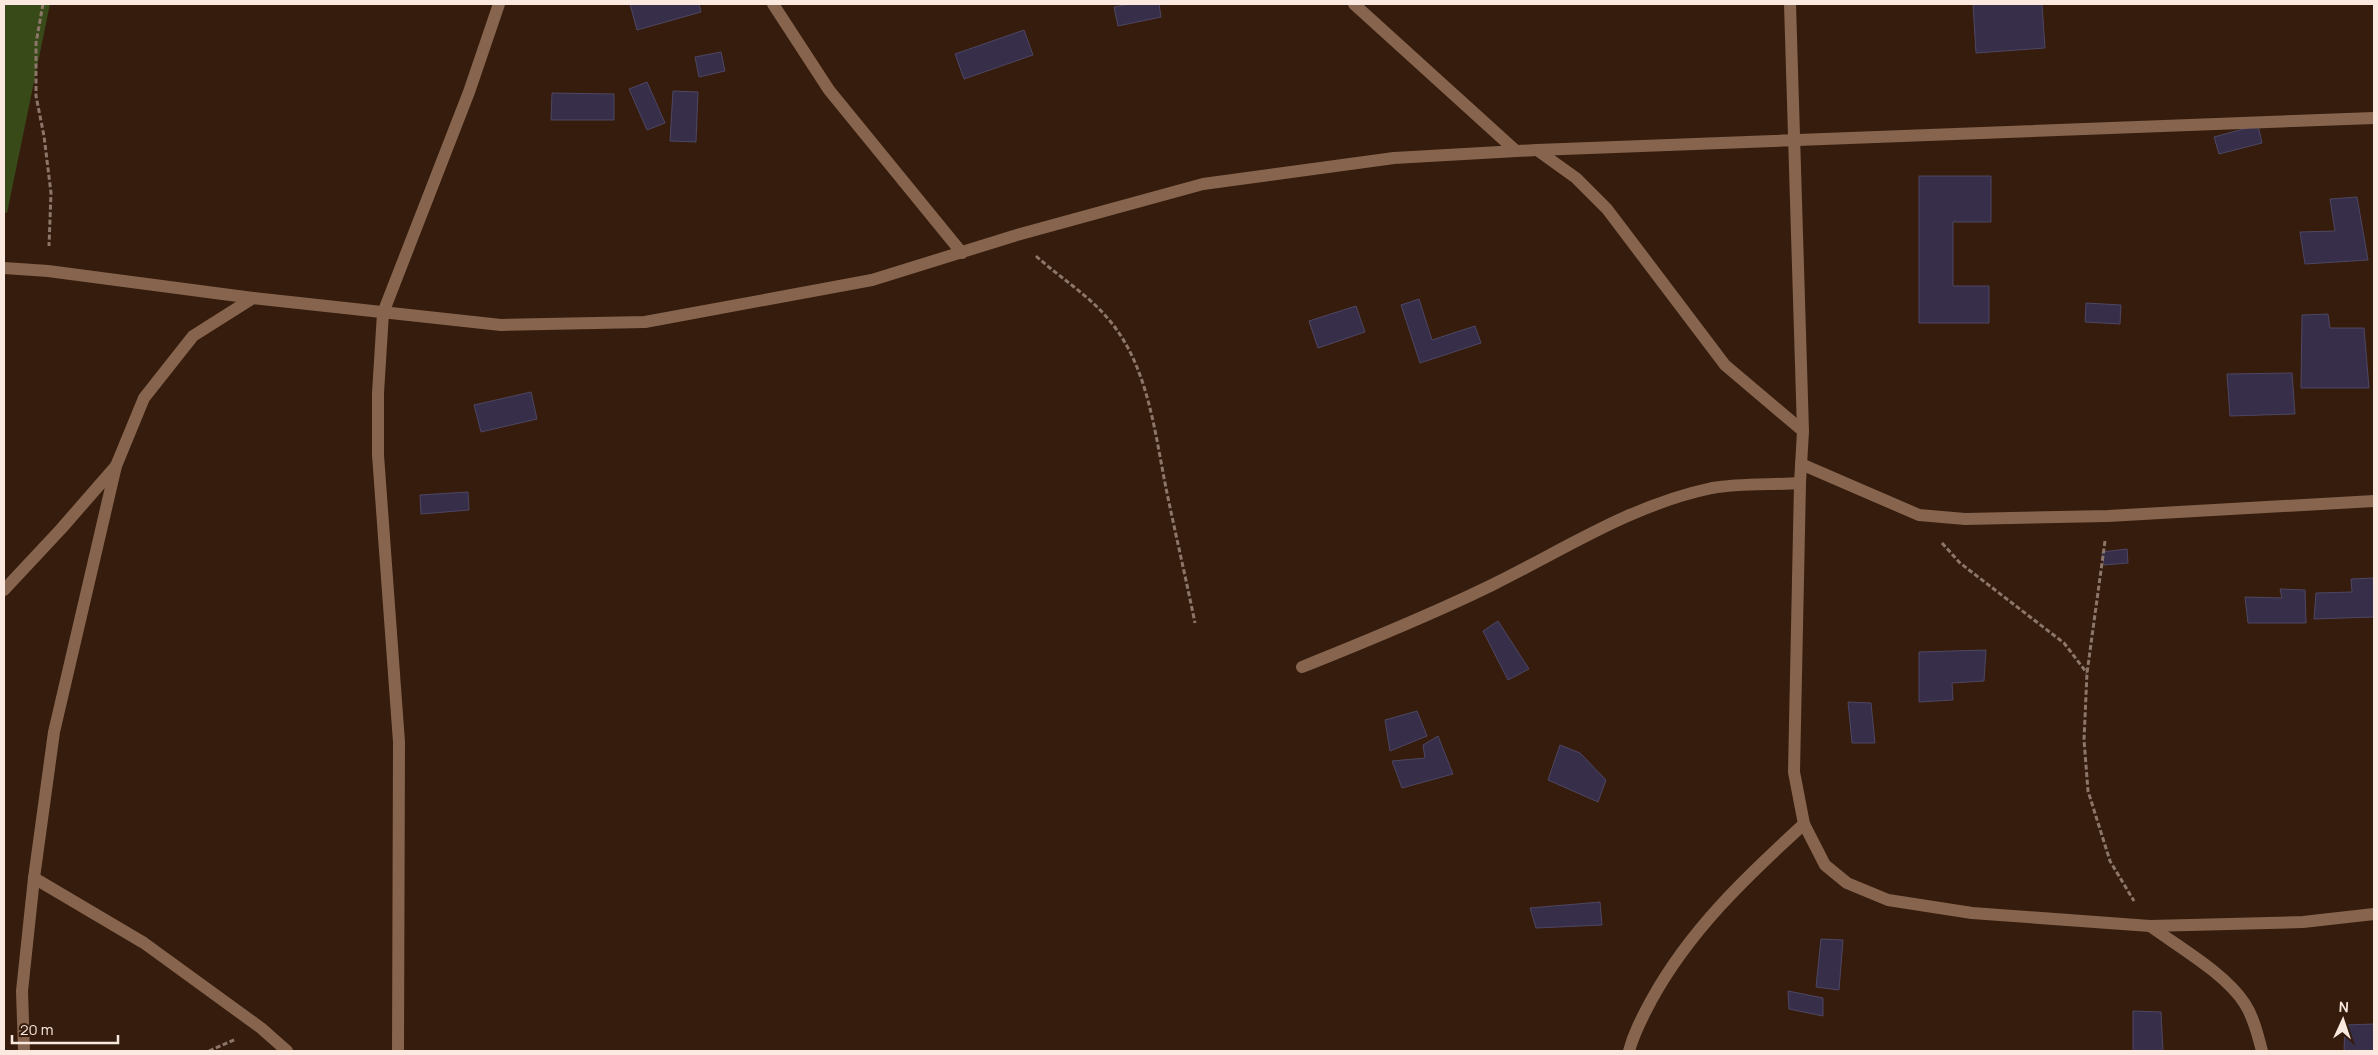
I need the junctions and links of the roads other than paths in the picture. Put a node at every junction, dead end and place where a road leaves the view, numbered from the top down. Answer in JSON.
{"nodes":[{"id":1,"x":499,"y":4,"type":"edge"},
{"id":2,"x":773,"y":4,"type":"edge"},
{"id":3,"x":1354,"y":4,"type":"edge"},
{"id":4,"x":1790,"y":4,"type":"edge"},
{"id":5,"x":2374,"y":118,"type":"edge"},
{"id":6,"x":1794,"y":140,"type":"junction"},
{"id":7,"x":1537,"y":150,"type":"junction"},
{"id":8,"x":1516,"y":151,"type":"junction"},
{"id":9,"x":962,"y":253,"type":"junction"},
{"id":10,"x":4,"y":268,"type":"edge"},
{"id":11,"x":253,"y":298,"type":"junction"},
{"id":12,"x":383,"y":313,"type":"junction"},
{"id":13,"x":1803,"y":431,"type":"junction"},
{"id":14,"x":1801,"y":464,"type":"junction"},
{"id":15,"x":116,"y":466,"type":"junction"},
{"id":16,"x":1800,"y":484,"type":"junction"},
{"id":17,"x":2374,"y":501,"type":"edge"},
{"id":18,"x":4,"y":590,"type":"edge"},
{"id":19,"x":1302,"y":667,"type":"dead end"},
{"id":20,"x":1804,"y":824,"type":"junction"},
{"id":21,"x":34,"y":878,"type":"junction"},
{"id":22,"x":2374,"y":914,"type":"edge"},
{"id":23,"x":2150,"y":926,"type":"junction"},
{"id":24,"x":24,"y":1051,"type":"edge"},
{"id":25,"x":287,"y":1051,"type":"edge"},
{"id":26,"x":398,"y":1051,"type":"edge"},
{"id":27,"x":1629,"y":1051,"type":"edge"},
{"id":28,"x":2262,"y":1051,"type":"edge"}],
"edges":[{"from":1,"to":12,"type":"street"},
{"from":2,"to":9,"type":"street"},
{"from":3,"to":8,"type":"street"},
{"from":4,"to":6,"type":"street"},
{"from":5,"to":6,"type":"street"},
{"from":6,"to":7,"type":"street"},
{"from":6,"to":13,"type":"street"},
{"from":7,"to":8,"type":"street"},
{"from":7,"to":13,"type":"street"},
{"from":8,"to":9,"type":"street"},
{"from":9,"to":12,"type":"street"},
{"from":10,"to":11,"type":"street"},
{"from":11,"to":12,"type":"street"},
{"from":11,"to":15,"type":"street"},
{"from":12,"to":26,"type":"street"},
{"from":13,"to":14,"type":"street"},
{"from":14,"to":16,"type":"street"},
{"from":14,"to":17,"type":"street"},
{"from":15,"to":18,"type":"street"},
{"from":15,"to":21,"type":"street"},
{"from":16,"to":19,"type":"street"},
{"from":16,"to":20,"type":"street"},
{"from":20,"to":23,"type":"street"},
{"from":20,"to":27,"type":"street"},
{"from":21,"to":24,"type":"street"},
{"from":21,"to":25,"type":"street"},
{"from":22,"to":23,"type":"street"},
{"from":23,"to":28,"type":"street"}]}
